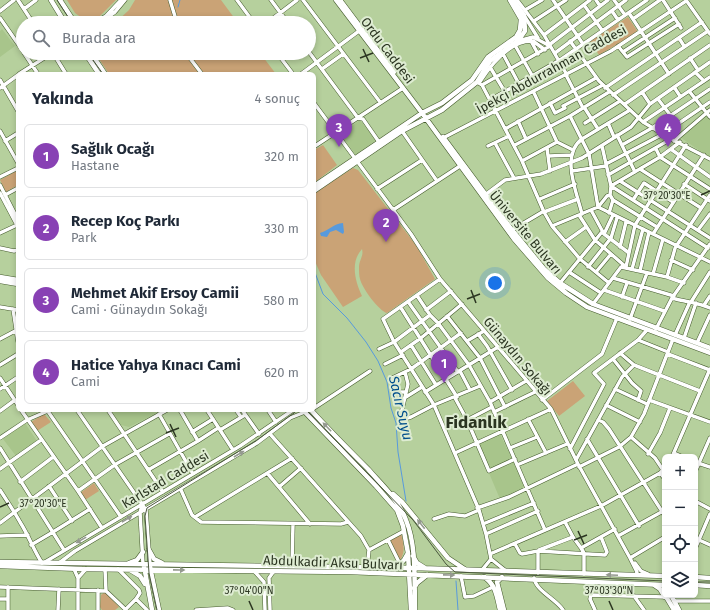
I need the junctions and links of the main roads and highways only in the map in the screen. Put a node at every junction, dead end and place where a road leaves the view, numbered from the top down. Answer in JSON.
{"nodes":[{"id":1,"x":51,"y":0,"type":"edge"},
{"id":2,"x":60,"y":0,"type":"edge"},
{"id":3,"x":336,"y":0,"type":"edge"},
{"id":4,"x":340,"y":0,"type":"edge"},
{"id":5,"x":510,"y":0,"type":"edge"},
{"id":6,"x":517,"y":0,"type":"edge"},
{"id":7,"x":61,"y":16,"type":"edge"},
{"id":8,"x":70,"y":16,"type":"edge"},
{"id":9,"x":90,"y":60,"type":"edge"},
{"id":10,"x":96,"y":60,"type":"edge"},
{"id":11,"x":98,"y":72,"type":"edge"},
{"id":12,"x":104,"y":72,"type":"edge"},
{"id":13,"x":423,"y":112,"type":"junction"},
{"id":14,"x":426,"y":117,"type":"junction"},
{"id":15,"x":357,"y":160,"type":"junction"},
{"id":16,"x":316,"y":185,"type":"edge"},
{"id":17,"x":316,"y":190,"type":"edge"},
{"id":18,"x":484,"y":196,"type":"junction"},
{"id":19,"x":0,"y":276,"type":"edge"},
{"id":20,"x":16,"y":280,"type":"edge"},
{"id":21,"x":0,"y":281,"type":"edge"},
{"id":22,"x":16,"y":284,"type":"edge"},
{"id":23,"x":655,"y":330,"type":"junction"},
{"id":24,"x":674,"y":337,"type":"junction"},
{"id":25,"x":709,"y":347,"type":"edge"},
{"id":26,"x":710,"y":353,"type":"edge"},
{"id":27,"x":305,"y":412,"type":"edge"},
{"id":28,"x":313,"y":412,"type":"edge"},
{"id":29,"x":386,"y":488,"type":"junction"},
{"id":30,"x":149,"y":550,"type":"road end"},
{"id":31,"x":143,"y":552,"type":"road end"},
{"id":32,"x":410,"y":554,"type":"junction"},
{"id":33,"x":0,"y":562,"type":"edge"},
{"id":34,"x":0,"y":566,"type":"edge"},
{"id":35,"x":144,"y":566,"type":"junction"},
{"id":36,"x":150,"y":566,"type":"junction"},
{"id":37,"x":126,"y":567,"type":"junction"},
{"id":38,"x":165,"y":567,"type":"junction"},
{"id":39,"x":408,"y":568,"type":"junction"},
{"id":40,"x":414,"y":568,"type":"junction"},
{"id":41,"x":394,"y":569,"type":"junction"},
{"id":42,"x":428,"y":569,"type":"junction"},
{"id":43,"x":468,"y":571,"type":"junction"},
{"id":44,"x":409,"y":575,"type":"junction"},
{"id":45,"x":414,"y":575,"type":"junction"},
{"id":46,"x":428,"y":575,"type":"junction"},
{"id":47,"x":662,"y":576,"type":"edge"},
{"id":48,"x":484,"y":577,"type":"junction"},
{"id":49,"x":503,"y":577,"type":"junction"},
{"id":50,"x":698,"y":577,"type":"edge"},
{"id":51,"x":709,"y":578,"type":"edge"},
{"id":52,"x":494,"y":584,"type":"junction"},
{"id":53,"x":648,"y":584,"type":"junction"},
{"id":54,"x":662,"y":585,"type":"edge"},
{"id":55,"x":698,"y":585,"type":"edge"},
{"id":56,"x":710,"y":586,"type":"edge"},
{"id":57,"x":146,"y":587,"type":"junction"},
{"id":58,"x":154,"y":588,"type":"junction"},
{"id":59,"x":414,"y":590,"type":"junction"},
{"id":60,"x":662,"y":592,"type":"edge"},
{"id":61,"x":667,"y":598,"type":"edge"},
{"id":62,"x":672,"y":598,"type":"edge"},
{"id":63,"x":152,"y":610,"type":"edge"},
{"id":64,"x":159,"y":610,"type":"edge"},
{"id":65,"x":411,"y":610,"type":"edge"},
{"id":66,"x":414,"y":610,"type":"edge"},
{"id":67,"x":500,"y":610,"type":"edge"},
{"id":68,"x":504,"y":610,"type":"edge"},
{"id":69,"x":674,"y":610,"type":"edge"},
{"id":70,"x":679,"y":610,"type":"edge"}],
"edges":[{"from":1,"to":7,"type":"main road"},
{"from":2,"to":8,"type":"main road"},
{"from":3,"to":13,"type":"main road","name":"Ordu Caddesi"},
{"from":4,"to":13,"type":"main road","name":"Ordu Caddesi"},
{"from":5,"to":13,"type":"main road"},
{"from":6,"to":14,"type":"main road"},
{"from":9,"to":11,"type":"main road"},
{"from":10,"to":12,"type":"main road"},
{"from":13,"to":14,"type":"main road","name":"Üniversite Bulvarı"},
{"from":13,"to":15,"type":"main road"},
{"from":14,"to":15,"type":"main road"},
{"from":14,"to":18,"type":"main road","name":"Üniversite Bulvarı"},
{"from":14,"to":18,"type":"main road","name":"Üniversite Bulvarı"},
{"from":15,"to":16,"type":"main road"},
{"from":15,"to":17,"type":"main road"},
{"from":18,"to":23,"type":"main road","name":"Üniversite Bulvarı"},
{"from":18,"to":23,"type":"main road","name":"Üniversite Bulvarı"},
{"from":19,"to":20,"type":"main road"},
{"from":21,"to":22,"type":"main road"},
{"from":23,"to":24,"type":"main road","name":"Üniversite Bulvarı"},
{"from":24,"to":25,"type":"main road","name":"Üniversite Bulvarı"},
{"from":24,"to":26,"type":"main road","name":"Üniversite Bulvarı"},
{"from":27,"to":32,"type":"main road"},
{"from":29,"to":28,"type":"main road","one_way":true},
{"from":29,"to":32,"type":"main road"},
{"from":43,"to":29,"type":"main road","one_way":true},
{"from":30,"to":38,"type":"main road"},
{"from":31,"to":37,"type":"main road"},
{"from":32,"to":39,"type":"main road"},
{"from":32,"to":40,"type":"main road"},
{"from":32,"to":41,"type":"main road"},
{"from":32,"to":42,"type":"main road"},
{"from":33,"to":37,"type":"main road","name":"Abdulkadir Aksu Bulvarı"},
{"from":34,"to":37,"type":"main road","name":"Abdulkadir Aksu Bulvarı"},
{"from":35,"to":36,"type":"main road","name":"Abdulkadir Aksu Bulvarı"},
{"from":35,"to":37,"type":"main road","name":"Abdulkadir Aksu Bulvarı"},
{"from":35,"to":57,"type":"main road"},
{"from":36,"to":38,"type":"main road","name":"Abdulkadir Aksu Bulvarı"},
{"from":36,"to":58,"type":"main road"},
{"from":37,"to":57,"type":"main road"},
{"from":38,"to":41,"type":"main road","name":"Abdulkadir Aksu Bulvarı"},
{"from":38,"to":44,"type":"main road","name":"Abdulkadir Aksu Bulvarı","one_way":true},
{"from":38,"to":58,"type":"main road"},
{"from":39,"to":40,"type":"main road","name":"Abdulkadir Aksu Bulvarı"},
{"from":39,"to":41,"type":"main road","name":"Abdulkadir Aksu Bulvarı"},
{"from":39,"to":44,"type":"main road"},
{"from":40,"to":42,"type":"main road","name":"Abdulkadir Aksu Bulvarı"},
{"from":40,"to":45,"type":"main road"},
{"from":42,"to":43,"type":"main road","name":"Abdulkadir Aksu Bulvarı"},
{"from":47,"to":43,"type":"main road","name":"Abdulkadir Aksu Bulvarı","one_way":true},
{"from":44,"to":45,"type":"main road","name":"Abdulkadir Aksu Bulvarı"},
{"from":44,"to":65,"type":"main road"},
{"from":45,"to":46,"type":"main road","name":"Abdulkadir Aksu Bulvarı"},
{"from":45,"to":59,"type":"main road"},
{"from":46,"to":48,"type":"main road","name":"Abdulkadir Aksu Bulvarı","one_way":true},
{"from":46,"to":59,"type":"main road"},
{"from":48,"to":49,"type":"main road","name":"Abdulkadir Aksu Bulvarı"},
{"from":48,"to":52,"type":"main road"},
{"from":49,"to":52,"type":"main road"},
{"from":49,"to":53,"type":"main road","name":"Abdulkadir Aksu Bulvarı"},
{"from":50,"to":51,"type":"main road"},
{"from":52,"to":67,"type":"main road"},
{"from":52,"to":68,"type":"main road"},
{"from":53,"to":54,"type":"main road","name":"Abdulkadir Aksu Bulvarı"},
{"from":53,"to":60,"type":"main road"},
{"from":55,"to":56,"type":"main road"},
{"from":57,"to":63,"type":"main road"},
{"from":58,"to":64,"type":"main road"},
{"from":59,"to":66,"type":"main road"},
{"from":61,"to":69,"type":"main road"},
{"from":62,"to":70,"type":"main road"}]}
